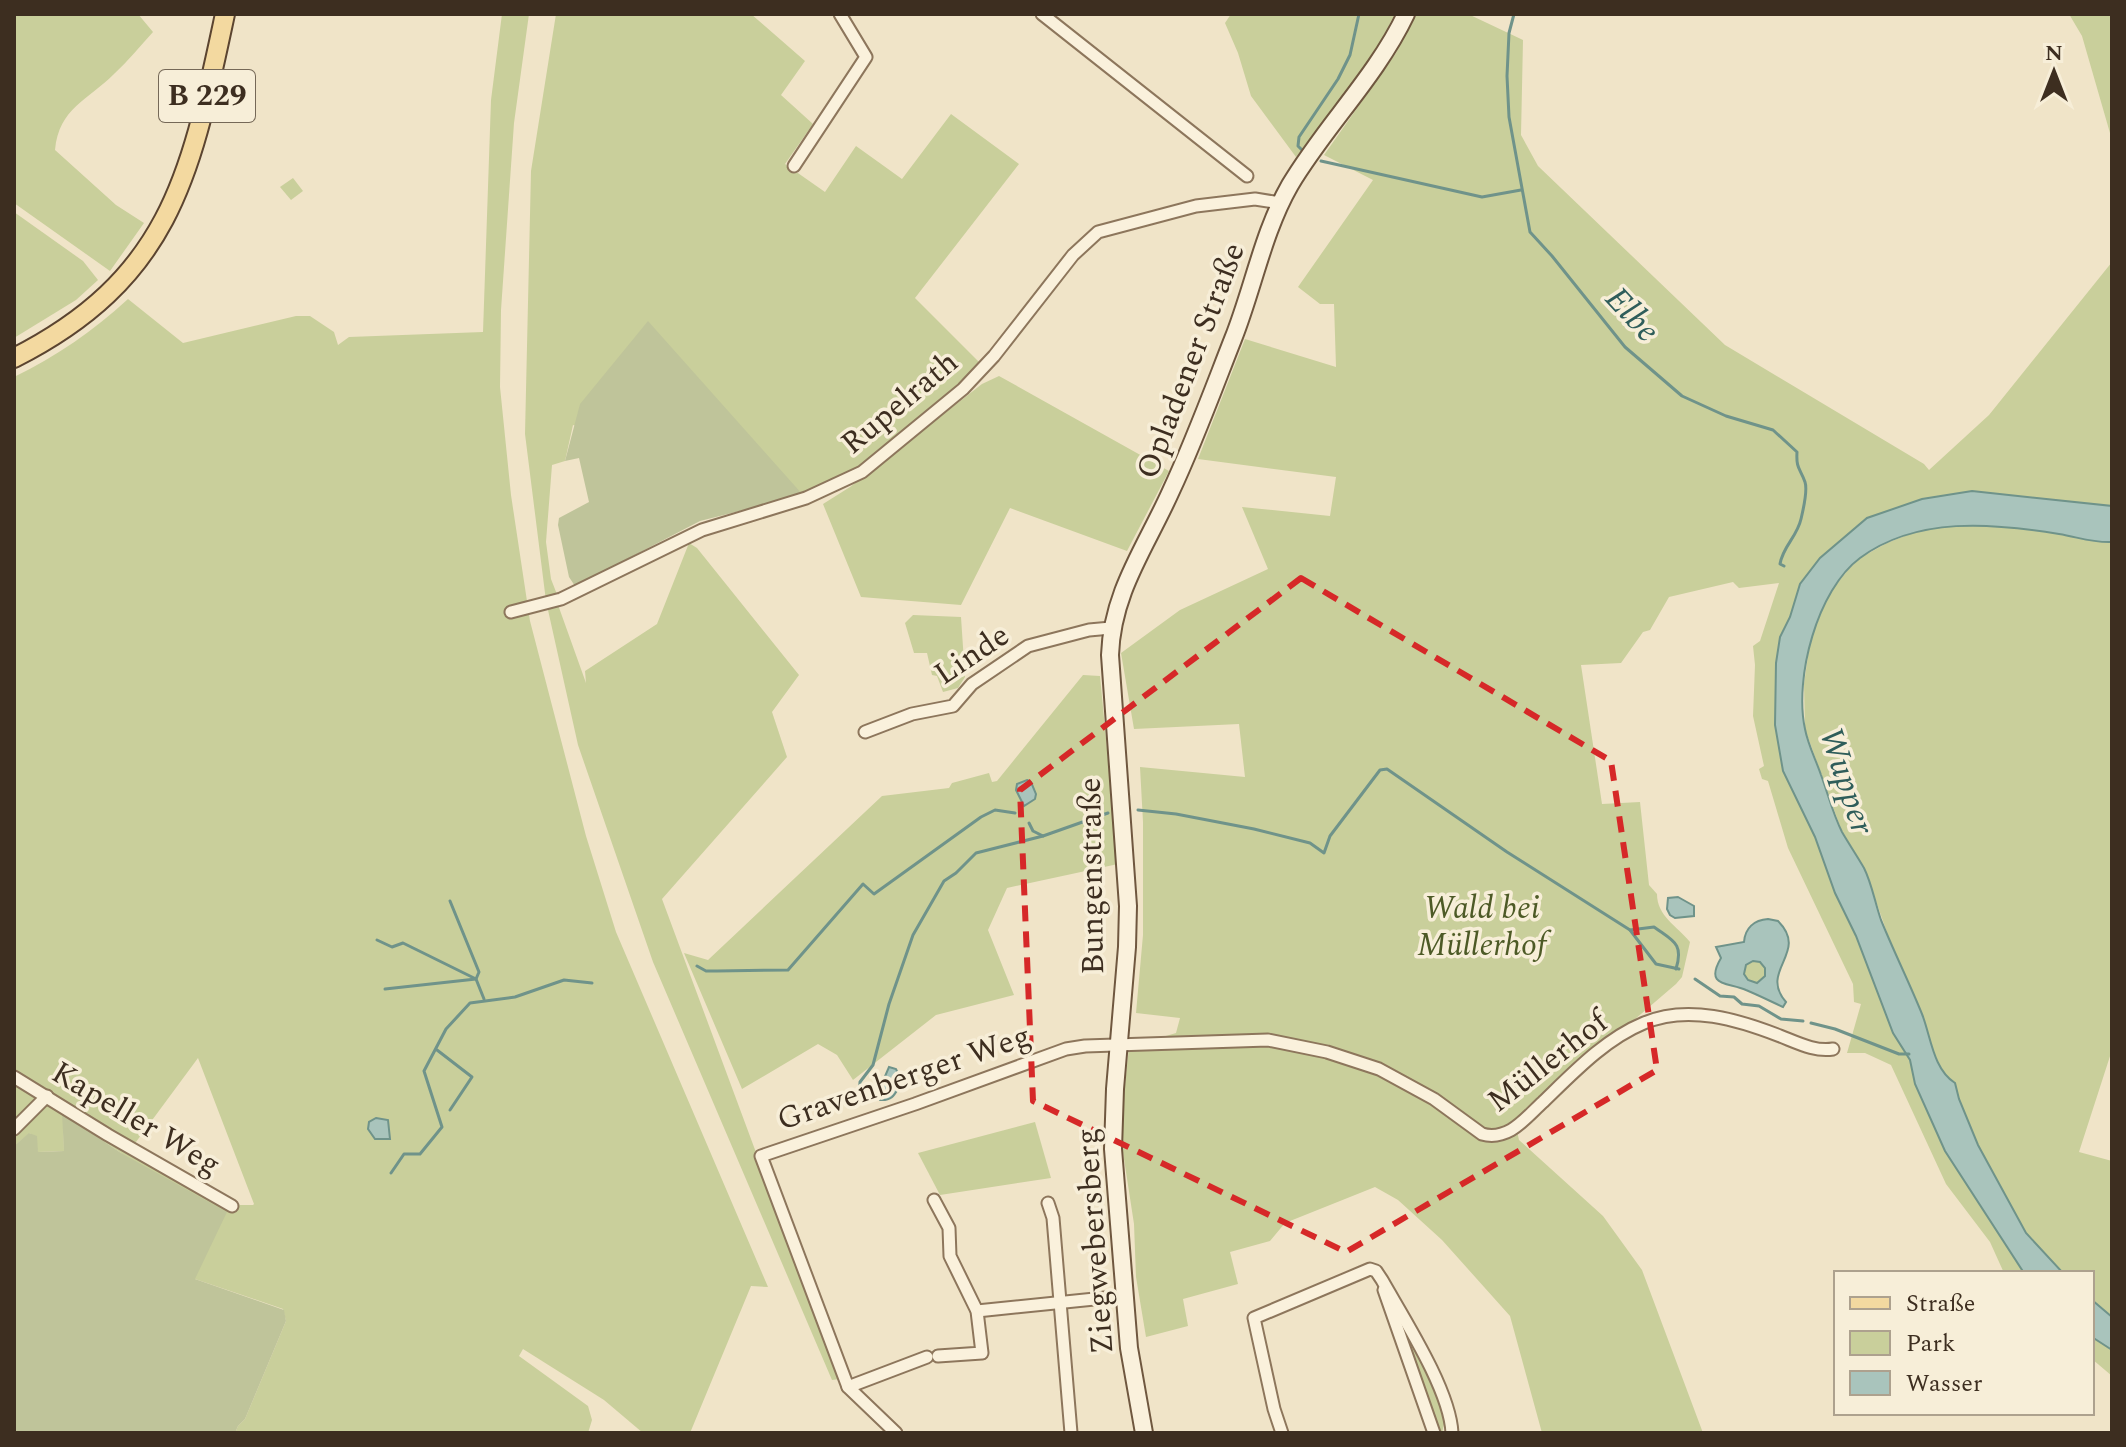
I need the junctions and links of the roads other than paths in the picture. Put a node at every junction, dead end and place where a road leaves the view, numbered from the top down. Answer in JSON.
{"nodes":[{"id":1,"x":225,"y":14,"type":"edge"},
{"id":2,"x":840,"y":14,"type":"edge"},
{"id":3,"x":1042,"y":14,"type":"edge"},
{"id":4,"x":1406,"y":14,"type":"edge"},
{"id":5,"x":794,"y":166,"type":"dead end"},
{"id":6,"x":1247,"y":176,"type":"dead end"},
{"id":7,"x":1280,"y":203,"type":"junction"},
{"id":8,"x":14,"y":358,"type":"edge"},
{"id":9,"x":511,"y":612,"type":"dead end"},
{"id":10,"x":1111,"y":628,"type":"junction"},
{"id":11,"x":865,"y":732,"type":"dead end"},
{"id":12,"x":1117,"y":755,"type":"joint"},
{"id":13,"x":1118,"y":1044,"type":"junction"},
{"id":14,"x":1833,"y":1049,"type":"dead end"},
{"id":15,"x":14,"y":1077,"type":"edge"},
{"id":16,"x":47,"y":1096,"type":"junction"},
{"id":17,"x":14,"y":1129,"type":"edge"},
{"id":18,"x":934,"y":1200,"type":"dead end"},
{"id":19,"x":1048,"y":1203,"type":"dead end"},
{"id":20,"x":232,"y":1206,"type":"dead end"},
{"id":21,"x":1382,"y":1280,"type":"junction"},
{"id":22,"x":1124,"y":1296,"type":"junction"},
{"id":23,"x":1060,"y":1303,"type":"junction"},
{"id":24,"x":977,"y":1311,"type":"junction"},
{"id":25,"x":848,"y":1387,"type":"junction"},
{"id":26,"x":896,"y":1433,"type":"edge"},
{"id":27,"x":1071,"y":1433,"type":"edge"},
{"id":28,"x":1144,"y":1433,"type":"edge"},
{"id":29,"x":1282,"y":1433,"type":"edge"},
{"id":30,"x":1434,"y":1433,"type":"edge"},
{"id":31,"x":1452,"y":1433,"type":"edge"}],
"edges":[{"from":1,"to":8,"type":"main road","number":"B 229"},
{"from":2,"to":5,"type":"street"},
{"from":3,"to":6,"type":"street"},
{"from":4,"to":7,"type":"main road","name":"Opladener Straße"},
{"from":7,"to":9,"type":"street","name":"Rupelrath"},
{"from":7,"to":10,"type":"main road","name":"Opladener Straße"},
{"from":10,"to":11,"type":"street","name":"Linde"},
{"from":10,"to":12,"type":"main road","name":"Opladener Straße"},
{"from":12,"to":13,"type":"main road","name":"Bungenstraße"},
{"from":13,"to":14,"type":"street","name":"Müllerhof"},
{"from":13,"to":22,"type":"main road","name":"Ziegwebersberg"},
{"from":13,"to":25,"type":"street","name":"Gravenberger Weg"},
{"from":15,"to":16,"type":"street","name":"Kapeller Weg"},
{"from":16,"to":17,"type":"street"},
{"from":16,"to":20,"type":"street","name":"Kapeller Weg"},
{"from":18,"to":24,"type":"street"},
{"from":19,"to":23,"type":"street"},
{"from":21,"to":29,"type":"street"},
{"from":21,"to":30,"type":"street"},
{"from":21,"to":31,"type":"street"},
{"from":22,"to":23,"type":"street"},
{"from":22,"to":28,"type":"main road","name":"Ziegwebersberg"},
{"from":23,"to":24,"type":"street"},
{"from":23,"to":27,"type":"street"},
{"from":24,"to":25,"type":"street"},
{"from":25,"to":26,"type":"street","name":"Gravenberger Weg"}]}
